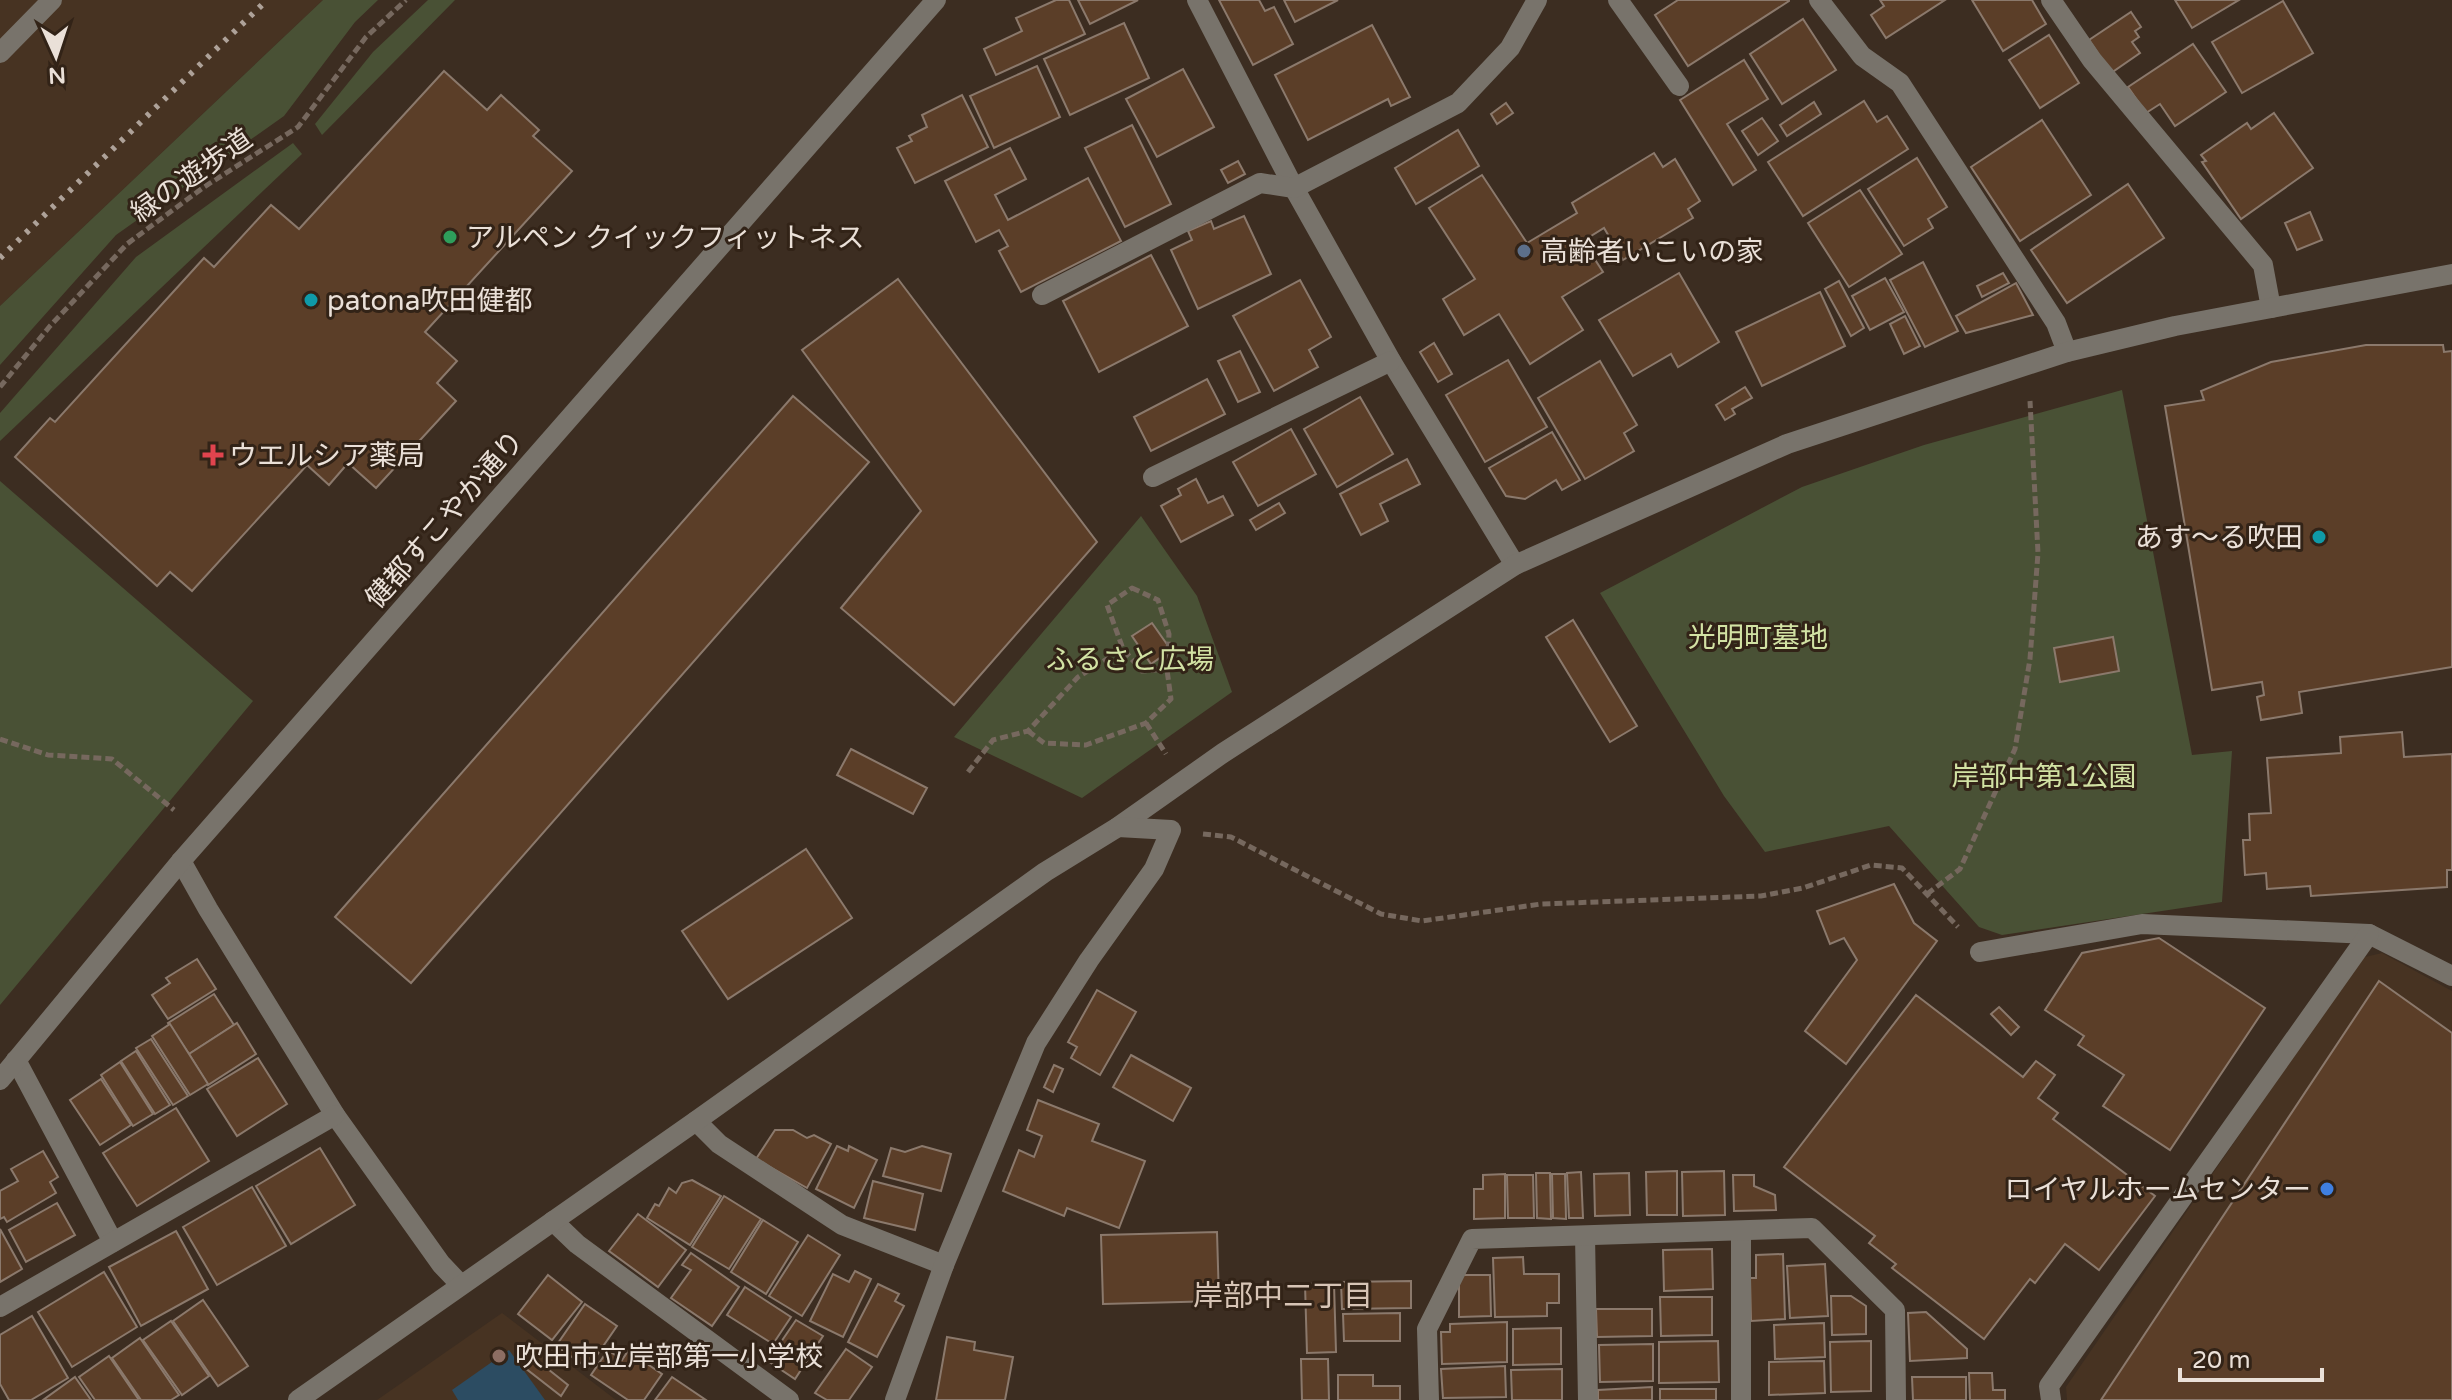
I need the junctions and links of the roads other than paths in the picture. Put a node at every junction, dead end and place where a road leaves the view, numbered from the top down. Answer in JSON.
{"nodes":[{"id":1,"x":52,"y":0,"type":"edge"},
{"id":2,"x":936,"y":0,"type":"edge"},
{"id":3,"x":1197,"y":0,"type":"edge"},
{"id":4,"x":1537,"y":0,"type":"edge"},
{"id":5,"x":1618,"y":0,"type":"edge"},
{"id":6,"x":1819,"y":0,"type":"edge"},
{"id":7,"x":2051,"y":0,"type":"edge"},
{"id":8,"x":0,"y":53,"type":"edge"},
{"id":9,"x":1679,"y":86,"type":"dead end"},
{"id":10,"x":1294,"y":188,"type":"junction"},
{"id":11,"x":2452,"y":274,"type":"edge"},
{"id":12,"x":1042,"y":295,"type":"dead end"},
{"id":13,"x":2271,"y":308,"type":"junction"},
{"id":14,"x":2067,"y":352,"type":"junction"},
{"id":15,"x":1391,"y":361,"type":"junction"},
{"id":16,"x":1153,"y":477,"type":"dead end"},
{"id":17,"x":1515,"y":565,"type":"junction"},
{"id":18,"x":1118,"y":827,"type":"junction"},
{"id":19,"x":181,"y":861,"type":"junction"},
{"id":20,"x":2369,"y":934,"type":"junction"},
{"id":21,"x":1980,"y":952,"type":"road end"},
{"id":22,"x":2452,"y":976,"type":"edge"},
{"id":23,"x":16,"y":1060,"type":"junction"},
{"id":24,"x":0,"y":1080,"type":"edge"},
{"id":25,"x":335,"y":1115,"type":"junction"},
{"id":26,"x":696,"y":1121,"type":"junction"},
{"id":27,"x":553,"y":1221,"type":"junction"},
{"id":28,"x":1741,"y":1231,"type":"junction"},
{"id":29,"x":1585,"y":1236,"type":"junction"},
{"id":30,"x":113,"y":1242,"type":"junction"},
{"id":31,"x":944,"y":1265,"type":"junction"},
{"id":32,"x":461,"y":1285,"type":"junction"},
{"id":33,"x":0,"y":1307,"type":"edge"},
{"id":34,"x":298,"y":1400,"type":"edge"},
{"id":35,"x":789,"y":1400,"type":"edge"},
{"id":36,"x":895,"y":1400,"type":"edge"},
{"id":37,"x":1429,"y":1400,"type":"edge"},
{"id":38,"x":1588,"y":1400,"type":"edge"},
{"id":39,"x":1741,"y":1400,"type":"edge"},
{"id":40,"x":1896,"y":1400,"type":"edge"},
{"id":41,"x":2051,"y":1400,"type":"edge"}],
"edges":[{"from":1,"to":8,"type":"street"},
{"from":2,"to":19,"type":"street","name":"健都すこやか通り"},
{"from":3,"to":10,"type":"street"},
{"from":4,"to":10,"type":"street"},
{"from":5,"to":9,"type":"street"},
{"from":6,"to":14,"type":"street"},
{"from":7,"to":13,"type":"street"},
{"from":10,"to":12,"type":"street"},
{"from":10,"to":15,"type":"street"},
{"from":11,"to":13,"type":"street"},
{"from":13,"to":14,"type":"street"},
{"from":14,"to":17,"type":"street"},
{"from":15,"to":16,"type":"street"},
{"from":15,"to":17,"type":"street"},
{"from":17,"to":18,"type":"street"},
{"from":18,"to":26,"type":"street"},
{"from":18,"to":31,"type":"street"},
{"from":19,"to":23,"type":"street","name":"健都すこやか通り"},
{"from":19,"to":25,"type":"street"},
{"from":20,"to":21,"type":"street"},
{"from":20,"to":22,"type":"street"},
{"from":20,"to":41,"type":"street"},
{"from":23,"to":24,"type":"street","name":"健都すこやか通り"},
{"from":23,"to":30,"type":"street"},
{"from":25,"to":30,"type":"street"},
{"from":25,"to":32,"type":"street"},
{"from":26,"to":27,"type":"street"},
{"from":26,"to":31,"type":"street"},
{"from":27,"to":32,"type":"street"},
{"from":27,"to":35,"type":"street"},
{"from":28,"to":29,"type":"street"},
{"from":28,"to":39,"type":"street"},
{"from":28,"to":40,"type":"street"},
{"from":29,"to":37,"type":"street"},
{"from":29,"to":38,"type":"street"},
{"from":30,"to":33,"type":"street"},
{"from":31,"to":36,"type":"street"},
{"from":32,"to":34,"type":"street"}]}
